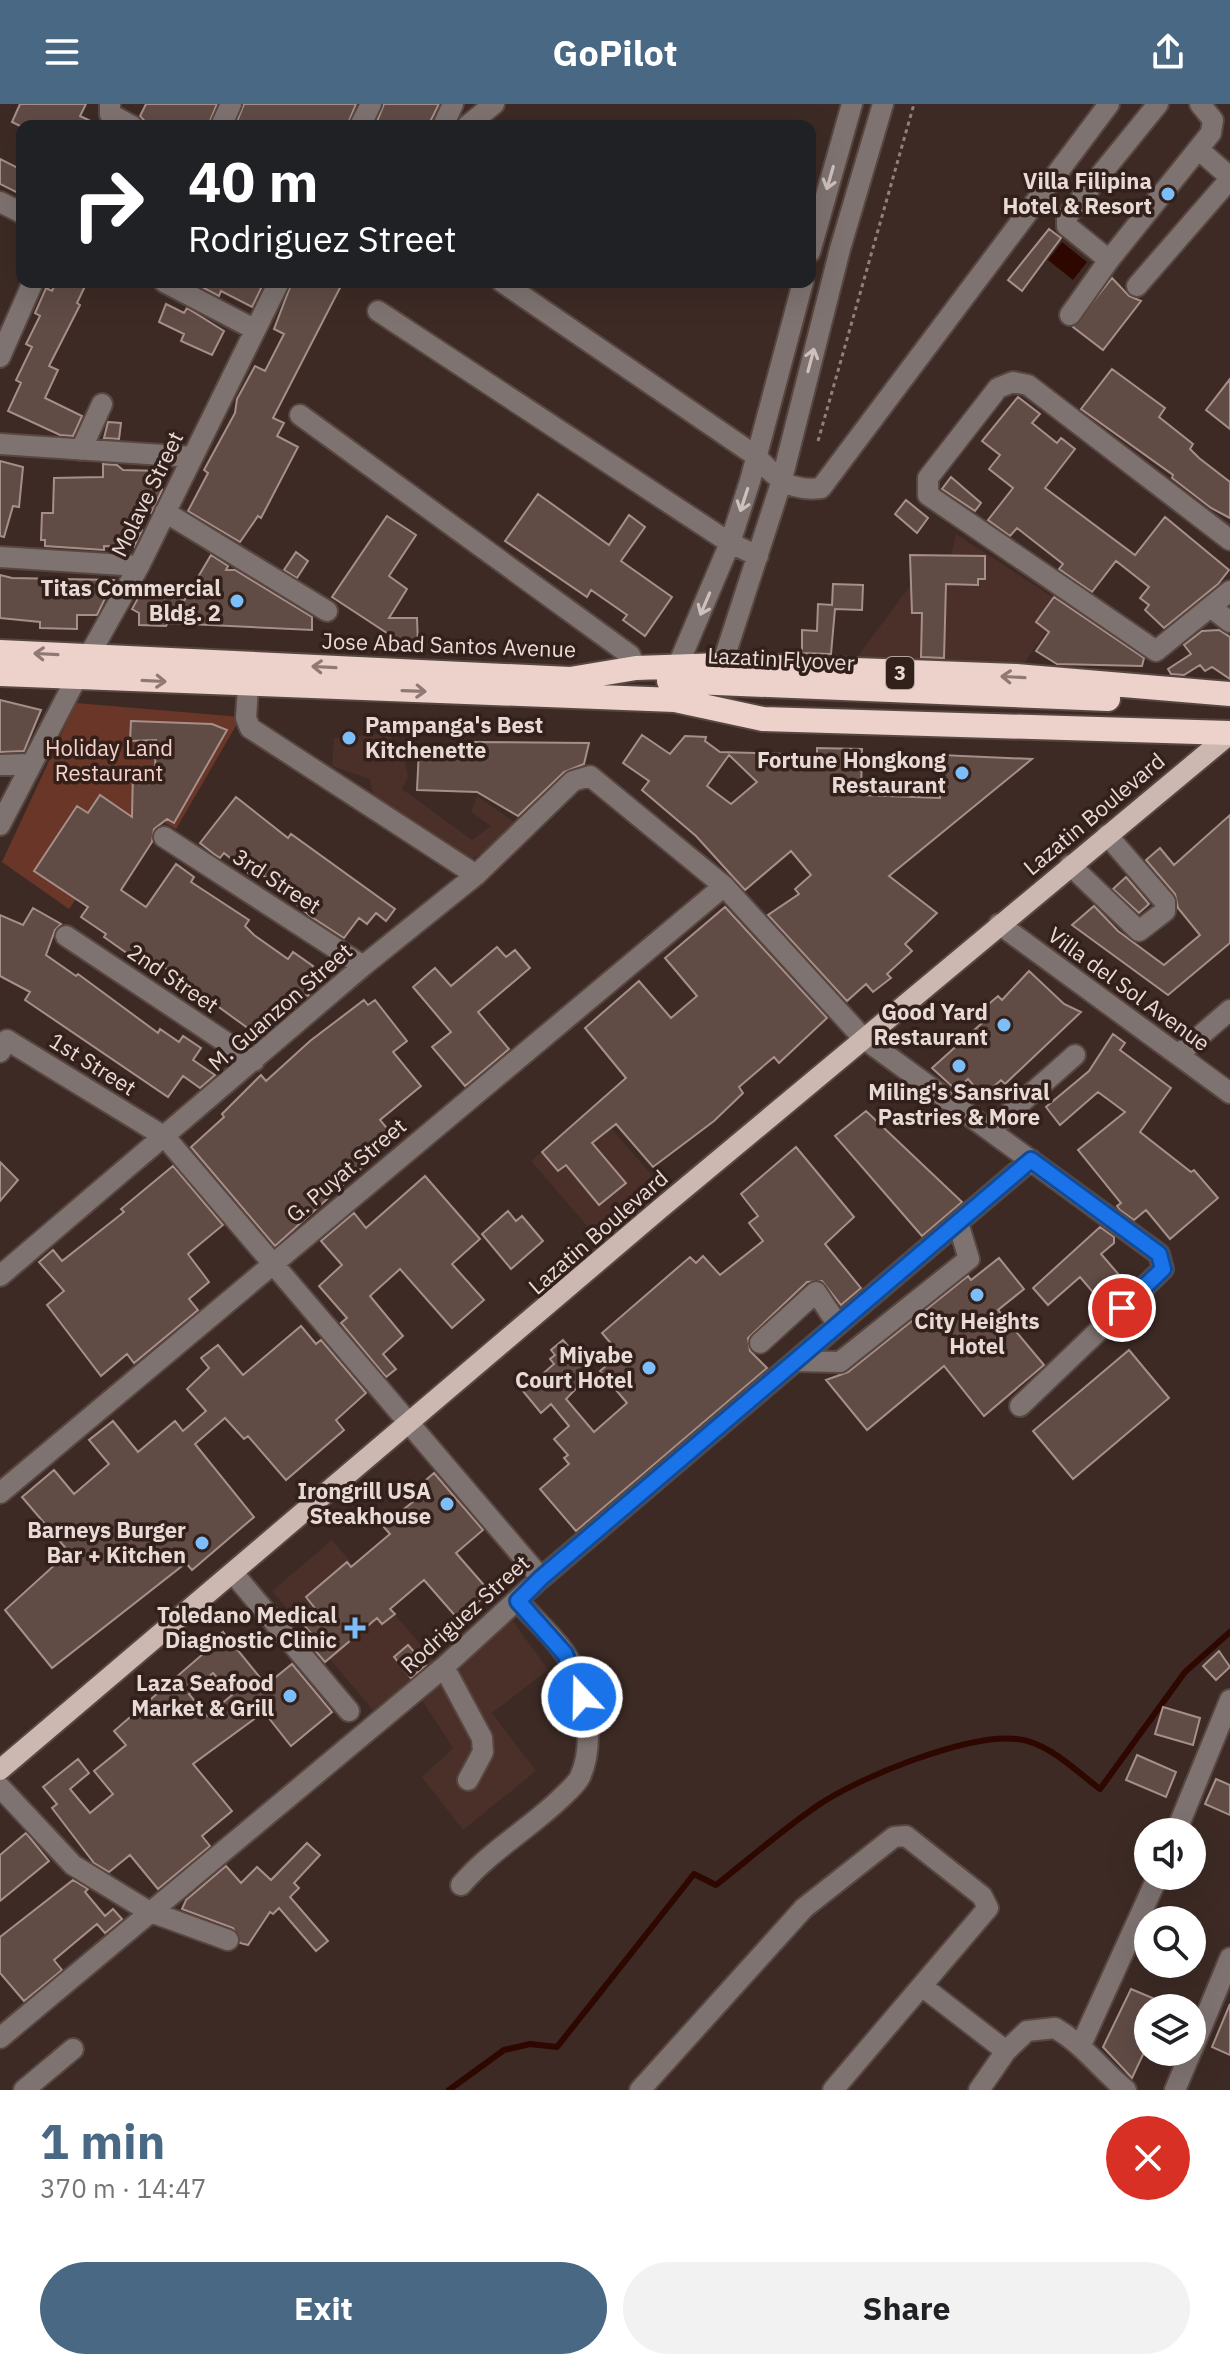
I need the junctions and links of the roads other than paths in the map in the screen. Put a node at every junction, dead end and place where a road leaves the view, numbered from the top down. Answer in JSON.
{"nodes":[{"id":1,"x":110,"y":104,"type":"edge"},
{"id":2,"x":494,"y":104,"type":"edge"},
{"id":3,"x":852,"y":104,"type":"edge"},
{"id":4,"x":883,"y":104,"type":"edge"},
{"id":5,"x":1109,"y":104,"type":"edge"},
{"id":6,"x":1158,"y":104,"type":"edge"},
{"id":7,"x":1200,"y":104,"type":"edge"},
{"id":8,"x":121,"y":120,"type":"edge"},
{"id":9,"x":474,"y":120,"type":"edge"},
{"id":10,"x":1198,"y":149,"type":"junction"},
{"id":11,"x":1230,"y":178,"type":"edge"},
{"id":12,"x":816,"y":231,"type":"edge"},
{"id":13,"x":1109,"y":260,"type":"junction"},
{"id":14,"x":1137,"y":286,"type":"dead end"},
{"id":15,"x":30,"y":288,"type":"edge"},
{"id":16,"x":175,"y":288,"type":"edge"},
{"id":17,"x":276,"y":288,"type":"edge"},
{"id":18,"x":511,"y":288,"type":"edge"},
{"id":19,"x":801,"y":288,"type":"edge"},
{"id":20,"x":378,"y":311,"type":"dead end"},
{"id":21,"x":1070,"y":315,"type":"dead end"},
{"id":22,"x":254,"y":329,"type":"junction"},
{"id":23,"x":0,"y":357,"type":"edge"},
{"id":24,"x":102,"y":404,"type":"dead end"},
{"id":25,"x":300,"y":415,"type":"dead end"},
{"id":26,"x":0,"y":444,"type":"edge"},
{"id":27,"x":81,"y":450,"type":"junction"},
{"id":28,"x":756,"y":456,"type":"junction"},
{"id":29,"x":192,"y":457,"type":"junction"},
{"id":30,"x":781,"y":483,"type":"junction"},
{"id":31,"x":165,"y":512,"type":"junction"},
{"id":32,"x":1230,"y":540,"type":"edge"},
{"id":33,"x":730,"y":543,"type":"junction"},
{"id":34,"x":758,"y":556,"type":"junction"},
{"id":35,"x":0,"y":557,"type":"edge"},
{"id":36,"x":139,"y":566,"type":"junction"},
{"id":37,"x":1230,"y":591,"type":"edge"},
{"id":38,"x":1212,"y":608,"type":"junction"},
{"id":39,"x":327,"y":611,"type":"dead end"},
{"id":40,"x":1230,"y":622,"type":"edge"},
{"id":41,"x":0,"y":652,"type":"edge"},
{"id":42,"x":91,"y":656,"type":"junction"},
{"id":43,"x":678,"y":665,"type":"junction"},
{"id":44,"x":722,"y":665,"type":"junction"},
{"id":45,"x":636,"y":668,"type":"junction"},
{"id":46,"x":0,"y":674,"type":"edge"},
{"id":47,"x":248,"y":674,"type":"junction"},
{"id":48,"x":77,"y":677,"type":"junction"},
{"id":49,"x":570,"y":679,"type":"junction"},
{"id":50,"x":762,"y":693,"type":"junction"},
{"id":51,"x":1230,"y":694,"type":"edge"},
{"id":52,"x":675,"y":700,"type":"junction"},
{"id":53,"x":1230,"y":704,"type":"edge"},
{"id":54,"x":1230,"y":719,"type":"edge"},
{"id":55,"x":1230,"y":733,"type":"edge"},
{"id":56,"x":30,"y":764,"type":"junction"},
{"id":57,"x":0,"y":765,"type":"edge"},
{"id":58,"x":0,"y":825,"type":"edge"},
{"id":59,"x":1107,"y":835,"type":"junction"},
{"id":60,"x":164,"y":837,"type":"dead end"},
{"id":61,"x":1070,"y":865,"type":"junction"},
{"id":62,"x":476,"y":875,"type":"junction"},
{"id":63,"x":724,"y":886,"type":"junction"},
{"id":64,"x":999,"y":924,"type":"junction"},
{"id":65,"x":66,"y":936,"type":"dead end"},
{"id":66,"x":363,"y":966,"type":"junction"},
{"id":67,"x":1230,"y":1010,"type":"edge"},
{"id":68,"x":863,"y":1038,"type":"junction"},
{"id":69,"x":0,"y":1052,"type":"edge"},
{"id":70,"x":1075,"y":1055,"type":"dead end"},
{"id":71,"x":1178,"y":1055,"type":"junction"},
{"id":72,"x":254,"y":1061,"type":"junction"},
{"id":73,"x":1230,"y":1093,"type":"edge"},
{"id":74,"x":990,"y":1130,"type":"junction"},
{"id":75,"x":165,"y":1137,"type":"junction"},
{"id":76,"x":1031,"y":1160,"type":"junction"},
{"id":77,"x":958,"y":1223,"type":"junction"},
{"id":78,"x":274,"y":1262,"type":"junction"},
{"id":79,"x":0,"y":1276,"type":"edge"},
{"id":80,"x":838,"y":1325,"type":"junction"},
{"id":81,"x":760,"y":1343,"type":"dead end"},
{"id":82,"x":796,"y":1361,"type":"junction"},
{"id":83,"x":1020,"y":1406,"type":"dead end"},
{"id":84,"x":411,"y":1422,"type":"junction"},
{"id":85,"x":0,"y":1493,"type":"edge"},
{"id":86,"x":233,"y":1573,"type":"junction"},
{"id":87,"x":541,"y":1578,"type":"junction"},
{"id":88,"x":518,"y":1601,"type":"junction"},
{"id":89,"x":444,"y":1667,"type":"junction"},
{"id":90,"x":1230,"y":1700,"type":"edge"},
{"id":91,"x":349,"y":1711,"type":"dead end"},
{"id":92,"x":0,"y":1770,"type":"edge"},
{"id":93,"x":468,"y":1780,"type":"dead end"},
{"id":94,"x":0,"y":1787,"type":"edge"},
{"id":95,"x":1182,"y":1818,"type":"edge"},
{"id":96,"x":461,"y":1885,"type":"dead end"},
{"id":97,"x":1152,"y":1890,"type":"edge"},
{"id":98,"x":148,"y":1911,"type":"junction"},
{"id":99,"x":228,"y":1940,"type":"dead end"},
{"id":100,"x":1230,"y":1958,"type":"edge"},
{"id":101,"x":923,"y":1987,"type":"junction"},
{"id":102,"x":1206,"y":2017,"type":"edge"},
{"id":103,"x":0,"y":2038,"type":"edge"},
{"id":104,"x":1081,"y":2045,"type":"junction"},
{"id":105,"x":1010,"y":2047,"type":"junction"},
{"id":106,"x":73,"y":2049,"type":"dead end"},
{"id":107,"x":1185,"y":2066,"type":"edge"},
{"id":108,"x":24,"y":2090,"type":"edge"},
{"id":109,"x":640,"y":2090,"type":"edge"},
{"id":110,"x":833,"y":2090,"type":"edge"},
{"id":111,"x":979,"y":2090,"type":"edge"},
{"id":112,"x":1126,"y":2090,"type":"edge"},
{"id":113,"x":1175,"y":2090,"type":"edge"}],
"edges":[{"from":1,"to":8,"type":"street"},
{"from":2,"to":9,"type":"street"},
{"from":3,"to":12,"type":"street","one_way":true},
{"from":30,"to":4,"type":"street","one_way":true},
{"from":5,"to":30,"type":"street"},
{"from":6,"to":13,"type":"street"},
{"from":7,"to":10,"type":"street"},
{"from":10,"to":11,"type":"street"},
{"from":10,"to":13,"type":"street"},
{"from":11,"to":14,"type":"street"},
{"from":13,"to":21,"type":"street"},
{"from":15,"to":23,"type":"street"},
{"from":16,"to":22,"type":"street"},
{"from":17,"to":22,"type":"street","name":"Molave Street"},
{"from":18,"to":28,"type":"street"},
{"from":19,"to":28,"type":"street"},
{"from":20,"to":33,"type":"street"},
{"from":22,"to":29,"type":"street","name":"Molave Street"},
{"from":24,"to":27,"type":"street"},
{"from":25,"to":45,"type":"street"},
{"from":26,"to":27,"type":"street"},
{"from":27,"to":29,"type":"street"},
{"from":28,"to":30,"type":"street"},
{"from":28,"to":33,"type":"street","one_way":true},
{"from":29,"to":31,"type":"street","name":"Molave Street"},
{"from":30,"to":34,"type":"street"},
{"from":31,"to":36,"type":"street","name":"Molave Street"},
{"from":31,"to":39,"type":"street"},
{"from":32,"to":38,"type":"street"},
{"from":33,"to":34,"type":"street"},
{"from":33,"to":43,"type":"street","one_way":true},
{"from":34,"to":44,"type":"street"},
{"from":35,"to":36,"type":"street"},
{"from":36,"to":42,"type":"street","name":"Molave Street"},
{"from":37,"to":38,"type":"street"},
{"from":38,"to":40,"type":"street"},
{"from":42,"to":41,"type":"highway","name":"Jose Abad Santos Avenue","number":"3","one_way":true},
{"from":42,"to":47,"type":"highway","name":"Jose Abad Santos Avenue","number":"3"},
{"from":42,"to":48,"type":"street","name":"Molave Street"},
{"from":43,"to":44,"type":"highway","name":"Jose Abad Santos Avenue","number":"3"},
{"from":43,"to":45,"type":"highway","name":"Jose Abad Santos Avenue","number":"3"},
{"from":51,"to":44,"type":"highway","name":"Jose Abad Santos Avenue","number":"3","one_way":true},
{"from":45,"to":49,"type":"highway","name":"Jose Abad Santos Avenue","number":"3"},
{"from":46,"to":48,"type":"highway","name":"Jose Abad Santos Avenue","number":"3"},
{"from":48,"to":47,"type":"highway","name":"Jose Abad Santos Avenue","number":"3","one_way":true},
{"from":49,"to":47,"type":"highway","name":"Jose Abad Santos Avenue","number":"3","one_way":true},
{"from":47,"to":52,"type":"highway","name":"Jose Abad Santos Avenue","number":"3","one_way":true},
{"from":47,"to":62,"type":"street"},
{"from":48,"to":56,"type":"street","name":"Molave Street"},
{"from":49,"to":50,"type":"highway","name":"Lazatin Flyover","number":"3"},
{"from":50,"to":52,"type":"highway","name":"Lazatin Flyover","number":"3"},
{"from":50,"to":53,"type":"highway","name":"Lazatin Flyover","number":"3"},
{"from":50,"to":54,"type":"highway","name":"Lazatin Flyover","number":"3"},
{"from":52,"to":55,"type":"highway","name":"Jose Abad Santos Avenue","number":"3"},
{"from":55,"to":59,"type":"main road","name":"Lazatin Boulevard"},
{"from":56,"to":57,"type":"street"},
{"from":56,"to":58,"type":"street","name":"Molave Street"},
{"from":59,"to":61,"type":"main road","name":"Lazatin Boulevard"},
{"from":59,"to":61,"type":"street"},
{"from":60,"to":66,"type":"street","name":"3rd Street"},
{"from":61,"to":64,"type":"main road","name":"Lazatin Boulevard"},
{"from":62,"to":63,"type":"street","name":"M. Guanzon Street"},
{"from":62,"to":66,"type":"street","name":"M. Guanzon Street"},
{"from":63,"to":68,"type":"street"},
{"from":63,"to":78,"type":"street","name":"G. Puyat Street"},
{"from":64,"to":68,"type":"main road","name":"Lazatin Boulevard"},
{"from":64,"to":71,"type":"street","name":"Villa del Sol Avenue"},
{"from":65,"to":72,"type":"street","name":"2nd Street"},
{"from":66,"to":72,"type":"street","name":"M. Guanzon Street"},
{"from":67,"to":71,"type":"street"},
{"from":68,"to":74,"type":"street"},
{"from":68,"to":84,"type":"main road","name":"Lazatin Boulevard"},
{"from":69,"to":75,"type":"street","name":"1st Street"},
{"from":70,"to":74,"type":"street"},
{"from":71,"to":73,"type":"street","name":"Villa del Sol Avenue"},
{"from":72,"to":75,"type":"street","name":"M. Guanzon Street"},
{"from":74,"to":76,"type":"street"},
{"from":75,"to":78,"type":"street"},
{"from":75,"to":79,"type":"street","name":"M. Guanzon Street"},
{"from":76,"to":77,"type":"street","name":"Rodriguez Street"},
{"from":76,"to":83,"type":"street"},
{"from":77,"to":80,"type":"street","name":"Rodriguez Street"},
{"from":77,"to":82,"type":"street"},
{"from":78,"to":84,"type":"street"},
{"from":78,"to":85,"type":"street","name":"G. Puyat Street"},
{"from":80,"to":81,"type":"street"},
{"from":80,"to":82,"type":"street","name":"Rodriguez Street"},
{"from":82,"to":87,"type":"street","name":"Rodriguez Street"},
{"from":84,"to":86,"type":"main road","name":"Lazatin Boulevard"},
{"from":84,"to":87,"type":"street"},
{"from":86,"to":91,"type":"street"},
{"from":86,"to":92,"type":"main road","name":"Lazatin Boulevard"},
{"from":87,"to":88,"type":"street","name":"Rodriguez Street"},
{"from":88,"to":89,"type":"street","name":"Rodriguez Street"},
{"from":88,"to":96,"type":"street"},
{"from":89,"to":93,"type":"street"},
{"from":89,"to":98,"type":"street","name":"Rodriguez Street"},
{"from":90,"to":95,"type":"street"},
{"from":94,"to":98,"type":"street"},
{"from":97,"to":104,"type":"street"},
{"from":98,"to":99,"type":"street"},
{"from":98,"to":103,"type":"street","name":"Rodriguez Street"},
{"from":100,"to":102,"type":"street"},
{"from":101,"to":105,"type":"street"},
{"from":101,"to":109,"type":"street"},
{"from":101,"to":110,"type":"street"},
{"from":104,"to":105,"type":"street"},
{"from":104,"to":112,"type":"street"},
{"from":105,"to":111,"type":"street"},
{"from":106,"to":108,"type":"street"},
{"from":107,"to":113,"type":"street"}]}
